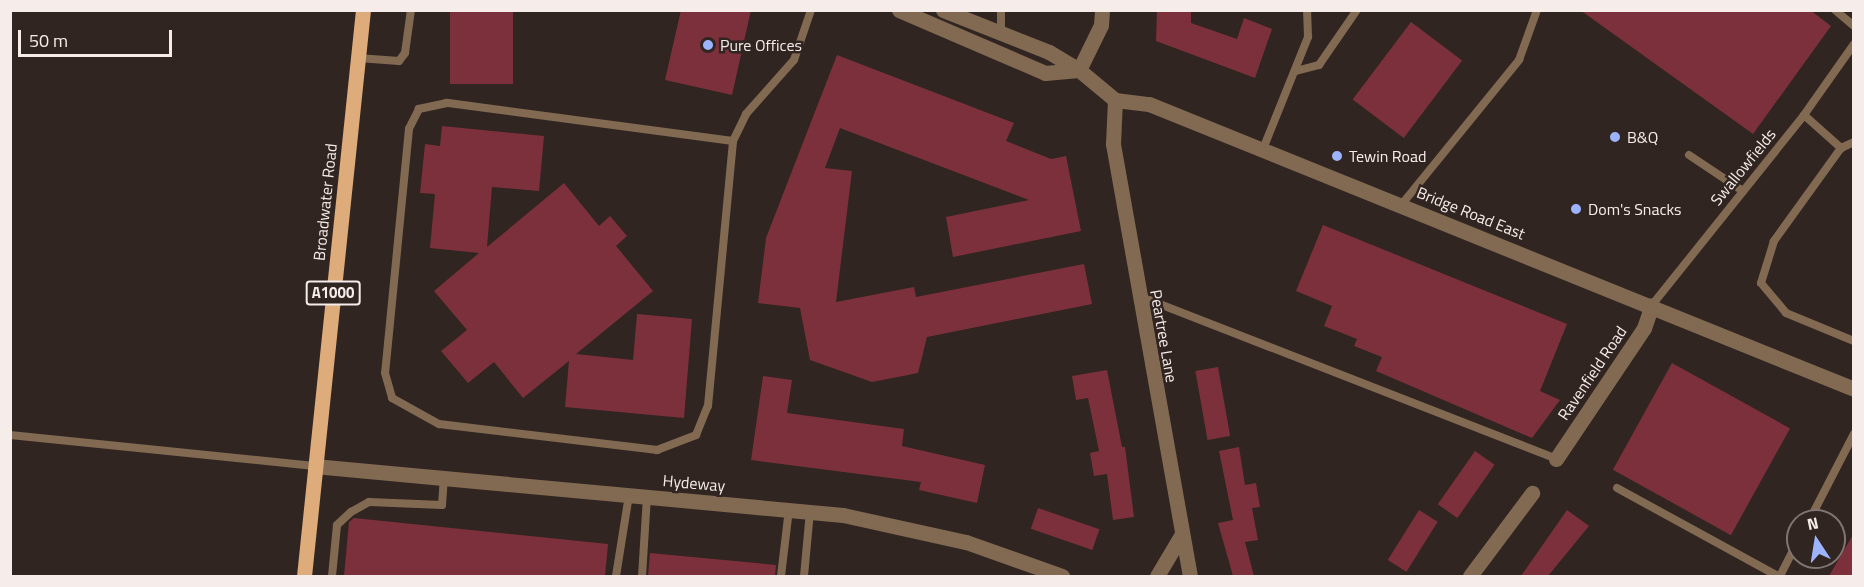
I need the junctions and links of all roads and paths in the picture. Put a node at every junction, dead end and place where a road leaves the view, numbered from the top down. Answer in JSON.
{"nodes":[{"id":1,"x":363,"y":10,"type":"edge"},
{"id":2,"x":411,"y":10,"type":"edge"},
{"id":3,"x":811,"y":10,"type":"edge"},
{"id":4,"x":899,"y":10,"type":"edge"},
{"id":5,"x":943,"y":10,"type":"edge"},
{"id":6,"x":1001,"y":10,"type":"edge"},
{"id":7,"x":1102,"y":10,"type":"edge"},
{"id":8,"x":1307,"y":10,"type":"edge"},
{"id":9,"x":1357,"y":10,"type":"edge"},
{"id":10,"x":1835,"y":10,"type":"edge"},
{"id":11,"x":1536,"y":11,"type":"edge"},
{"id":12,"x":1854,"y":26,"type":"edge"},
{"id":13,"x":1001,"y":33,"type":"junction"},
{"id":14,"x":1854,"y":44,"type":"edge"},
{"id":15,"x":358,"y":58,"type":"junction"},
{"id":16,"x":1079,"y":70,"type":"junction"},
{"id":17,"x":1296,"y":71,"type":"junction"},
{"id":18,"x":1115,"y":100,"type":"junction"},
{"id":19,"x":1804,"y":115,"type":"junction"},
{"id":20,"x":733,"y":141,"type":"junction"},
{"id":21,"x":1854,"y":142,"type":"edge"},
{"id":22,"x":1841,"y":148,"type":"junction"},
{"id":23,"x":1263,"y":149,"type":"junction"},
{"id":24,"x":1689,"y":155,"type":"dead end"},
{"id":25,"x":1743,"y":191,"type":"junction"},
{"id":26,"x":1402,"y":204,"type":"junction"},
{"id":27,"x":1139,"y":296,"type":"junction"},
{"id":28,"x":1652,"y":305,"type":"junction"},
{"id":29,"x":1854,"y":341,"type":"edge"},
{"id":30,"x":1854,"y":389,"type":"edge"},
{"id":31,"x":1854,"y":434,"type":"edge"},
{"id":32,"x":10,"y":435,"type":"edge"},
{"id":33,"x":1556,"y":459,"type":"joint"},
{"id":34,"x":314,"y":466,"type":"junction"},
{"id":35,"x":444,"y":477,"type":"junction"},
{"id":36,"x":1617,"y":488,"type":"dead end"},
{"id":37,"x":1532,"y":493,"type":"dead end"},
{"id":38,"x":629,"y":495,"type":"junction"},
{"id":39,"x":647,"y":496,"type":"junction"},
{"id":40,"x":789,"y":509,"type":"junction"},
{"id":41,"x":1815,"y":509,"type":"edge"},
{"id":42,"x":810,"y":510,"type":"junction"},
{"id":43,"x":1182,"y":534,"type":"junction"},
{"id":44,"x":304,"y":576,"type":"edge"},
{"id":45,"x":332,"y":576,"type":"edge"},
{"id":46,"x":616,"y":576,"type":"edge"},
{"id":47,"x":642,"y":576,"type":"edge"},
{"id":48,"x":781,"y":576,"type":"edge"},
{"id":49,"x":804,"y":576,"type":"edge"},
{"id":50,"x":1062,"y":576,"type":"edge"},
{"id":51,"x":1157,"y":576,"type":"edge"},
{"id":52,"x":1190,"y":576,"type":"edge"},
{"id":53,"x":1470,"y":576,"type":"edge"},
{"id":54,"x":1779,"y":576,"type":"edge"}],
"edges":[{"from":1,"to":15,"type":"main road","name":"Broadwater Road","number":"A1000"},
{"from":2,"to":15,"type":"lane"},
{"from":3,"to":20,"type":"lane"},
{"from":4,"to":16,"type":"street"},
{"from":5,"to":13,"type":"street"},
{"from":6,"to":13,"type":"lane"},
{"from":7,"to":16,"type":"street"},
{"from":8,"to":17,"type":"lane"},
{"from":9,"to":17,"type":"lane"},
{"from":10,"to":12,"type":"lane"},
{"from":11,"to":26,"type":"lane"},
{"from":13,"to":16,"type":"street"},
{"from":14,"to":19,"type":"lane","name":"Swallowfields"},
{"from":15,"to":34,"type":"main road","name":"Broadwater Road","number":"A1000"},
{"from":16,"to":18,"type":"street"},
{"from":17,"to":23,"type":"lane"},
{"from":18,"to":23,"type":"street","name":"Bridge Road East"},
{"from":18,"to":27,"type":"street","name":"Peartree Lane"},
{"from":19,"to":22,"type":"lane"},
{"from":19,"to":25,"type":"lane","name":"Swallowfields"},
{"from":20,"to":20,"type":"lane"},
{"from":21,"to":22,"type":"lane"},
{"from":22,"to":29,"type":"lane"},
{"from":23,"to":26,"type":"street","name":"Bridge Road East"},
{"from":24,"to":25,"type":"lane"},
{"from":25,"to":28,"type":"lane","name":"Swallowfields"},
{"from":26,"to":28,"type":"street","name":"Bridge Road East"},
{"from":27,"to":33,"type":"lane"},
{"from":27,"to":43,"type":"street","name":"Peartree Lane"},
{"from":28,"to":30,"type":"street","name":"Bridge Road East"},
{"from":28,"to":33,"type":"street","name":"Ravenfield Road"},
{"from":31,"to":41,"type":"lane"},
{"from":32,"to":34,"type":"lane"},
{"from":34,"to":35,"type":"street","name":"Hydeway"},
{"from":34,"to":44,"type":"main road","name":"Broadwater Road","number":"A1000"},
{"from":35,"to":38,"type":"street","name":"Hydeway"},
{"from":35,"to":45,"type":"lane"},
{"from":36,"to":54,"type":"lane"},
{"from":37,"to":53,"type":"street"},
{"from":38,"to":39,"type":"street","name":"Hydeway"},
{"from":38,"to":46,"type":"lane"},
{"from":39,"to":40,"type":"street","name":"Hydeway"},
{"from":39,"to":47,"type":"lane"},
{"from":40,"to":42,"type":"street","name":"Hydeway"},
{"from":40,"to":48,"type":"lane"},
{"from":42,"to":49,"type":"lane"},
{"from":42,"to":50,"type":"street","name":"Hydeway"},
{"from":43,"to":51,"type":"street"},
{"from":43,"to":52,"type":"street","name":"Peartree Lane"}]}
